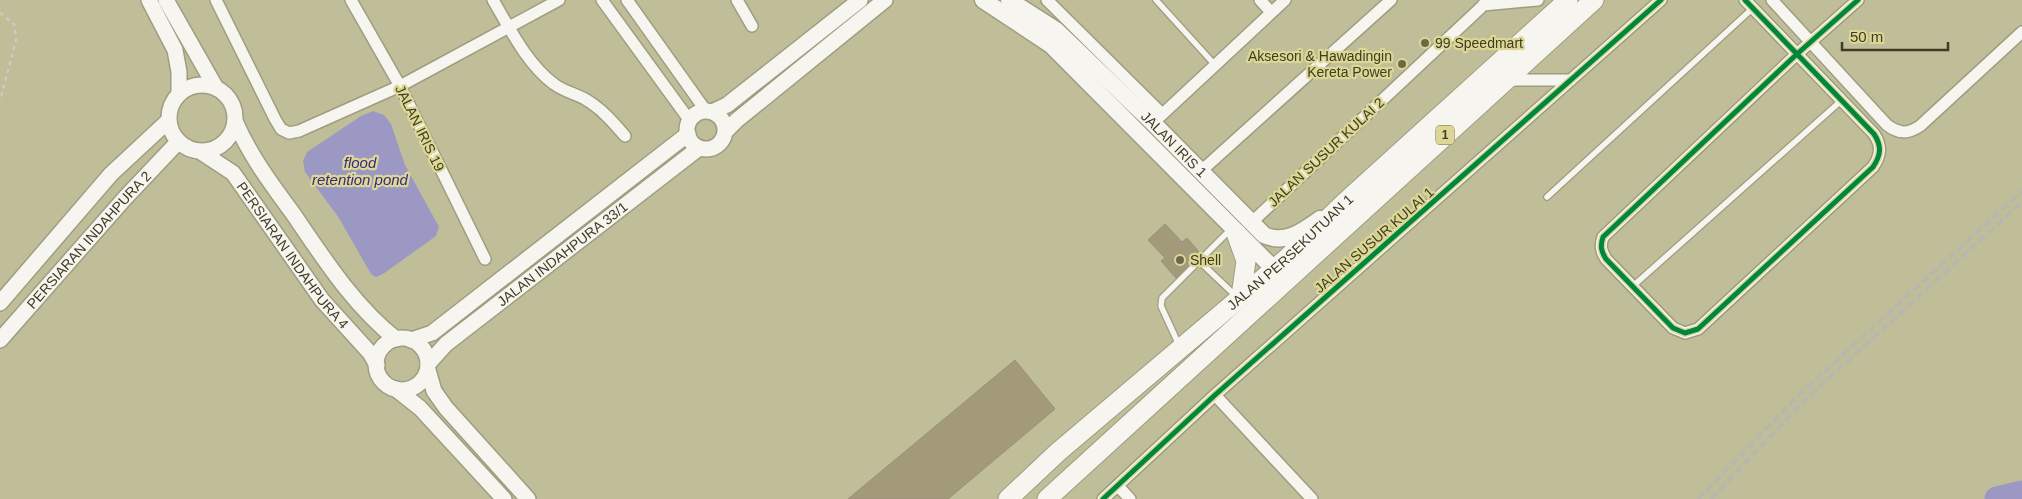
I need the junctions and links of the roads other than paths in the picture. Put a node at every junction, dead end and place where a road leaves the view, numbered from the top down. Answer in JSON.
{"nodes":[{"id":1,"x":149,"y":0,"type":"edge"},
{"id":2,"x":166,"y":0,"type":"edge"},
{"id":3,"x":216,"y":0,"type":"edge"},
{"id":4,"x":350,"y":0,"type":"edge"},
{"id":5,"x":493,"y":0,"type":"edge"},
{"id":6,"x":559,"y":0,"type":"edge"},
{"id":7,"x":602,"y":0,"type":"edge"},
{"id":8,"x":627,"y":0,"type":"edge"},
{"id":9,"x":737,"y":0,"type":"edge"},
{"id":10,"x":860,"y":0,"type":"edge"},
{"id":11,"x":885,"y":0,"type":"edge"},
{"id":12,"x":983,"y":0,"type":"edge"},
{"id":13,"x":1009,"y":0,"type":"edge"},
{"id":14,"x":1047,"y":0,"type":"edge"},
{"id":15,"x":1156,"y":0,"type":"edge"},
{"id":16,"x":1260,"y":0,"type":"edge"},
{"id":17,"x":1285,"y":0,"type":"edge"},
{"id":18,"x":1391,"y":0,"type":"edge"},
{"id":19,"x":1538,"y":0,"type":"edge"},
{"id":20,"x":1568,"y":0,"type":"edge"},
{"id":21,"x":1594,"y":0,"type":"edge"},
{"id":22,"x":1661,"y":0,"type":"edge"},
{"id":23,"x":1772,"y":0,"type":"edge"},
{"id":24,"x":1858,"y":0,"type":"edge"},
{"id":25,"x":1486,"y":3,"type":"edge"},
{"id":26,"x":1749,"y":4,"type":"edge"},
{"id":27,"x":1271,"y":12,"type":"junction"},
{"id":28,"x":752,"y":26,"type":"dead end"},
{"id":29,"x":509,"y":28,"type":"junction"},
{"id":30,"x":2022,"y":32,"type":"edge"},
{"id":31,"x":1811,"y":42,"type":"junction"},
{"id":32,"x":1797,"y":54,"type":"junction"},
{"id":33,"x":1215,"y":65,"type":"junction"},
{"id":34,"x":1505,"y":80,"type":"junction"},
{"id":35,"x":1571,"y":80,"type":"junction"},
{"id":36,"x":400,"y":86,"type":"junction"},
{"id":37,"x":216,"y":88,"type":"junction"},
{"id":38,"x":179,"y":94,"type":"junction"},
{"id":39,"x":1842,"y":100,"type":"junction"},
{"id":40,"x":709,"y":111,"type":"junction"},
{"id":41,"x":1157,"y":118,"type":"junction"},
{"id":42,"x":168,"y":121,"type":"junction"},
{"id":43,"x":235,"y":122,"type":"junction"},
{"id":44,"x":689,"y":128,"type":"junction"},
{"id":45,"x":726,"y":131,"type":"junction"},
{"id":46,"x":625,"y":136,"type":"dead end"},
{"id":47,"x":178,"y":142,"type":"junction"},
{"id":48,"x":699,"y":148,"type":"junction"},
{"id":49,"x":201,"y":152,"type":"junction"},
{"id":50,"x":1200,"y":172,"type":"junction"},
{"id":51,"x":1547,"y":197,"type":"dead end"},
{"id":52,"x":1344,"y":203,"type":"junction"},
{"id":53,"x":1240,"y":228,"type":"junction"},
{"id":54,"x":485,"y":259,"type":"dead end"},
{"id":55,"x":1199,"y":261,"type":"junction"},
{"id":56,"x":1274,"y":269,"type":"junction"},
{"id":57,"x":1297,"y":271,"type":"junction"},
{"id":58,"x":1633,"y":286,"type":"junction"},
{"id":59,"x":1240,"y":297,"type":"junction"},
{"id":60,"x":0,"y":303,"type":"edge"},
{"id":61,"x":396,"y":339,"type":"junction"},
{"id":62,"x":0,"y":340,"type":"edge"},
{"id":63,"x":411,"y":340,"type":"junction"},
{"id":64,"x":1181,"y":349,"type":"junction"},
{"id":65,"x":377,"y":365,"type":"junction"},
{"id":66,"x":428,"y":367,"type":"junction"},
{"id":67,"x":396,"y":389,"type":"junction"},
{"id":68,"x":1215,"y":395,"type":"junction"},
{"id":69,"x":1118,"y":486,"type":"junction"},
{"id":70,"x":504,"y":499,"type":"edge"},
{"id":71,"x":528,"y":499,"type":"edge"},
{"id":72,"x":1008,"y":499,"type":"edge"},
{"id":73,"x":1047,"y":499,"type":"edge"},
{"id":74,"x":1104,"y":499,"type":"edge"},
{"id":75,"x":1130,"y":499,"type":"edge"},
{"id":76,"x":1312,"y":499,"type":"edge"}],
"edges":[{"from":1,"to":38,"type":"street"},
{"from":2,"to":37,"type":"street"},
{"from":3,"to":36,"type":"street"},
{"from":4,"to":36,"type":"street","name":"JALAN IRIS 19"},
{"from":5,"to":29,"type":"street"},
{"from":6,"to":29,"type":"street"},
{"from":7,"to":44,"type":"street"},
{"from":8,"to":40,"type":"street"},
{"from":9,"to":28,"type":"street"},
{"from":10,"to":40,"type":"street"},
{"from":11,"to":45,"type":"street"},
{"from":12,"to":53,"type":"main road","name":"JALAN IRIS 1"},
{"from":13,"to":41,"type":"main road","name":"JALAN IRIS 1"},
{"from":14,"to":41,"type":"street"},
{"from":15,"to":33,"type":"lane"},
{"from":16,"to":27,"type":"street"},
{"from":17,"to":27,"type":"street"},
{"from":18,"to":50,"type":"street"},
{"from":19,"to":25,"type":"street"},
{"from":20,"to":52,"type":"highway","name":"JALAN PERSEKUTUAN 1","number":"1"},
{"from":21,"to":34,"type":"highway","name":"JALAN PERSEKUTUAN 1","number":"1"},
{"from":22,"to":35,"type":"street","name":"JALAN SUSUR KULAI 1"},
{"from":23,"to":31,"type":"street"},
{"from":24,"to":31,"type":"street"},
{"from":25,"to":53,"type":"street","name":"JALAN SUSUR KULAI 2"},
{"from":26,"to":32,"type":"street"},
{"from":26,"to":51,"type":"lane"},
{"from":27,"to":33,"type":"street"},
{"from":29,"to":36,"type":"street"},
{"from":29,"to":46,"type":"street"},
{"from":30,"to":31,"type":"street"},
{"from":31,"to":32,"type":"street"},
{"from":32,"to":39,"type":"street"},
{"from":32,"to":58,"type":"street"},
{"from":33,"to":41,"type":"street"},
{"from":34,"to":35,"type":"street"},
{"from":34,"to":57,"type":"highway","name":"JALAN PERSEKUTUAN 1","number":"1"},
{"from":35,"to":68,"type":"street","name":"JALAN SUSUR KULAI 1"},
{"from":36,"to":54,"type":"street","name":"JALAN IRIS 19"},
{"from":37,"to":38,"type":"street"},
{"from":37,"to":43,"type":"street"},
{"from":38,"to":42,"type":"street"},
{"from":39,"to":58,"type":"lane"},
{"from":39,"to":58,"type":"street"},
{"from":40,"to":44,"type":"street"},
{"from":40,"to":45,"type":"street"},
{"from":41,"to":50,"type":"main road","name":"JALAN IRIS 1"},
{"from":42,"to":47,"type":"street"},
{"from":42,"to":60,"type":"street","name":"PERSIARAN INDAHPURA 2"},
{"from":43,"to":49,"type":"street"},
{"from":43,"to":61,"type":"street","name":"PERSIARAN INDAHPURA 4"},
{"from":44,"to":48,"type":"street"},
{"from":44,"to":63,"type":"street","name":"JALAN INDAHPURA 33/1"},
{"from":45,"to":48,"type":"street"},
{"from":47,"to":49,"type":"street"},
{"from":47,"to":62,"type":"street","name":"PERSIARAN INDAHPURA 2"},
{"from":48,"to":66,"type":"street","name":"JALAN INDAHPURA 33/1"},
{"from":49,"to":65,"type":"street","name":"PERSIARAN INDAHPURA 4"},
{"from":50,"to":53,"type":"main road","name":"JALAN IRIS 1"},
{"from":52,"to":53,"type":"main road","name":"JALAN IRIS 1"},
{"from":52,"to":56,"type":"highway","name":"JALAN PERSEKUTUAN 1","number":"1"},
{"from":53,"to":55,"type":"lane"},
{"from":53,"to":56,"type":"main road","name":"JALAN IRIS 1"},
{"from":53,"to":59,"type":"highway"},
{"from":55,"to":59,"type":"lane"},
{"from":55,"to":64,"type":"lane"},
{"from":56,"to":57,"type":"highway"},
{"from":56,"to":59,"type":"highway","name":"JALAN PERSEKUTUAN 1","number":"1"},
{"from":57,"to":73,"type":"highway","name":"JALAN PERSEKUTUAN 1","number":"1"},
{"from":59,"to":64,"type":"highway","name":"JALAN PERSEKUTUAN 1","number":"1"},
{"from":61,"to":63,"type":"street"},
{"from":61,"to":65,"type":"street"},
{"from":63,"to":66,"type":"street"},
{"from":64,"to":72,"type":"highway","name":"JALAN PERSEKUTUAN 1","number":"1"},
{"from":65,"to":67,"type":"street","name":"PERSIARAN INDAHPURA 4"},
{"from":66,"to":67,"type":"street"},
{"from":66,"to":71,"type":"street"},
{"from":67,"to":70,"type":"street","name":"PERSIARAN INDAHPURA 4"},
{"from":68,"to":69,"type":"street","name":"JALAN SUSUR KULAI 1"},
{"from":68,"to":76,"type":"street"},
{"from":69,"to":74,"type":"street","name":"JALAN SUSUR KULAI 1"},
{"from":69,"to":75,"type":"street"}]}
